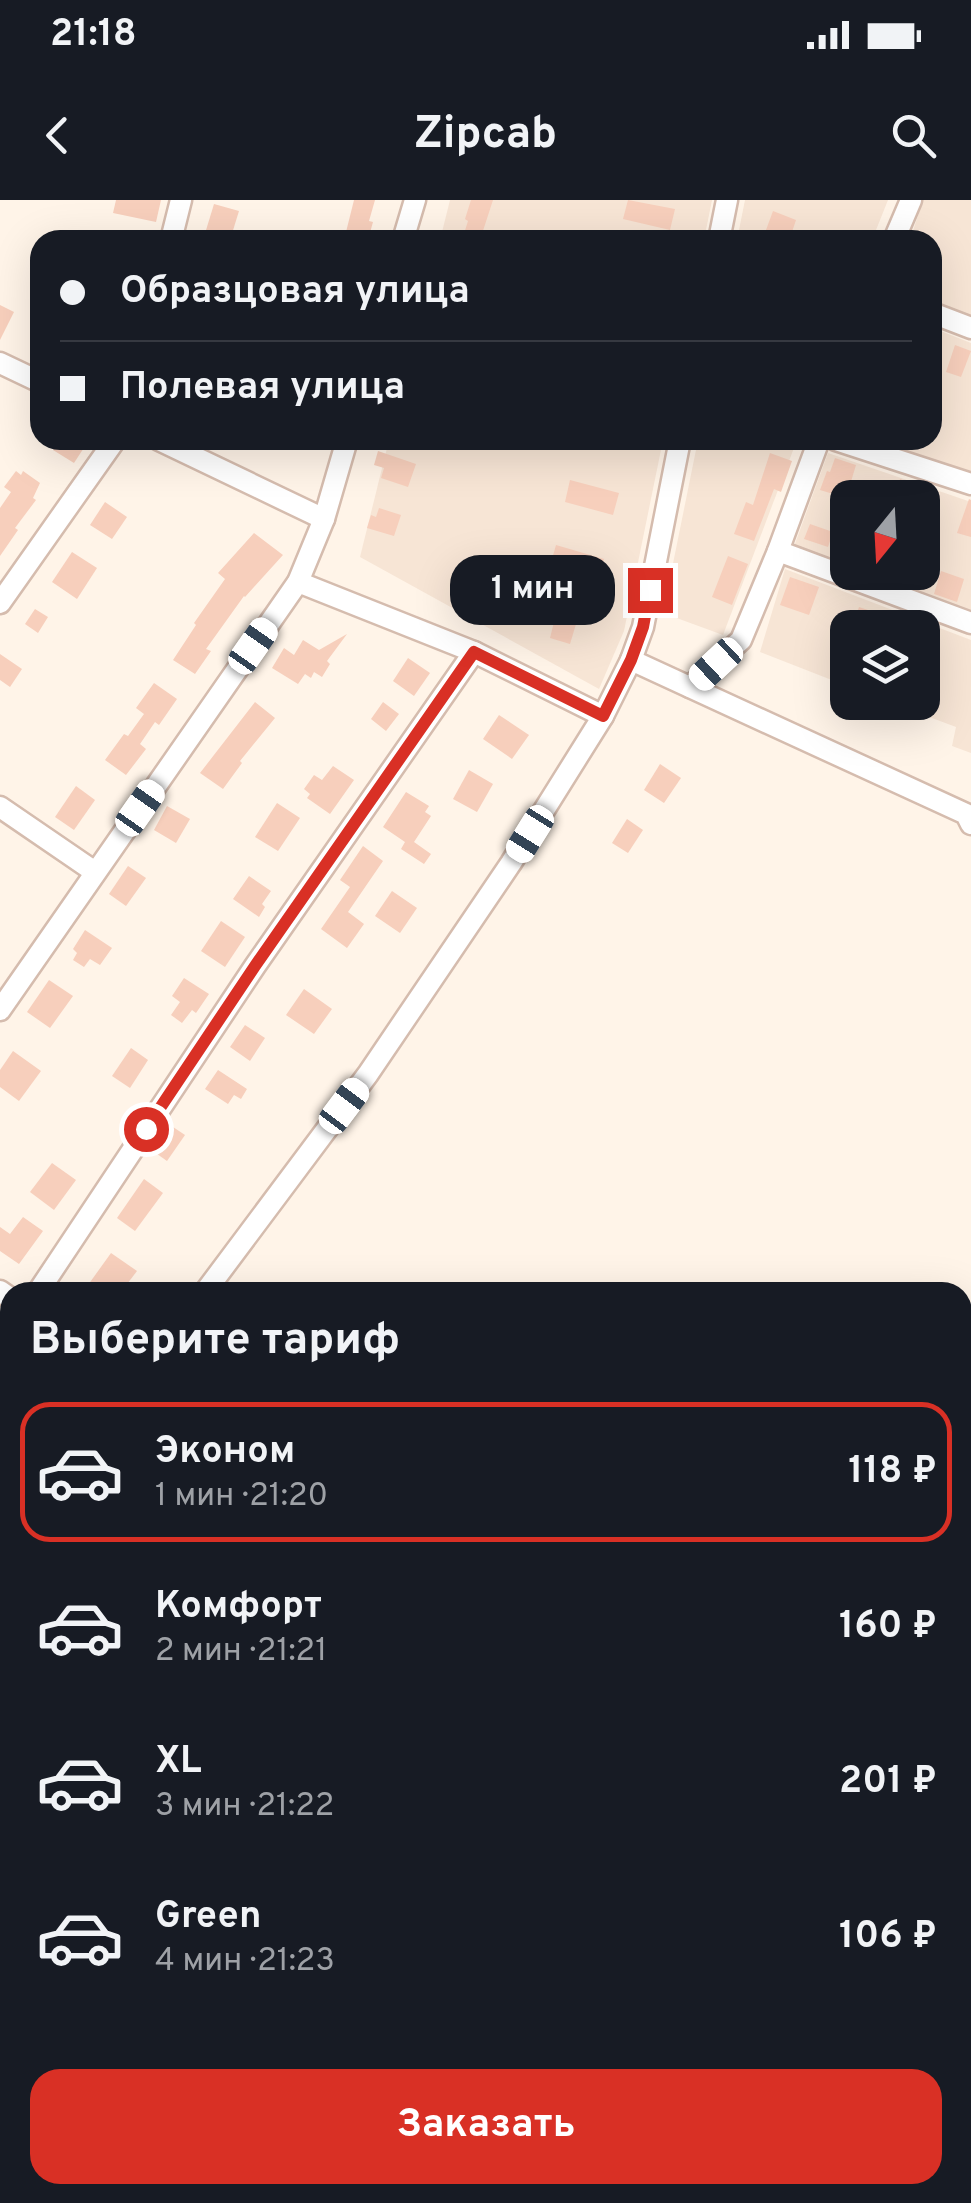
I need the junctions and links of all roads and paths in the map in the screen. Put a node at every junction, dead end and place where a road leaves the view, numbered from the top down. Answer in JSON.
{"nodes":[{"id":1,"x":181,"y":200,"type":"edge"},
{"id":2,"x":414,"y":200,"type":"edge"},
{"id":3,"x":727,"y":200,"type":"edge"},
{"id":4,"x":911,"y":200,"type":"edge"},
{"id":5,"x":174,"y":230,"type":"edge"},
{"id":6,"x":406,"y":230,"type":"edge"},
{"id":7,"x":722,"y":230,"type":"edge"},
{"id":8,"x":898,"y":230,"type":"edge"},
{"id":9,"x":942,"y":317,"type":"edge"},
{"id":10,"x":971,"y":328,"type":"edge"},
{"id":11,"x":0,"y":362,"type":"edge"},
{"id":12,"x":30,"y":377,"type":"edge"},
{"id":13,"x":108,"y":450,"type":"edge"},
{"id":14,"x":180,"y":450,"type":"edge"},
{"id":15,"x":343,"y":450,"type":"edge"},
{"id":16,"x":678,"y":450,"type":"edge"},
{"id":17,"x":815,"y":450,"type":"edge"},
{"id":18,"x":867,"y":450,"type":"edge"},
{"id":19,"x":971,"y":484,"type":"edge"},
{"id":20,"x":324,"y":519,"type":"junction"},
{"id":21,"x":778,"y":551,"type":"junction"},
{"id":22,"x":298,"y":582,"type":"junction"},
{"id":23,"x":0,"y":603,"type":"edge"},
{"id":24,"x":971,"y":624,"type":"edge"},
{"id":25,"x":474,"y":652,"type":"junction"},
{"id":26,"x":631,"y":660,"type":"junction"},
{"id":27,"x":690,"y":687,"type":"junction"},
{"id":28,"x":603,"y":716,"type":"junction"},
{"id":29,"x":0,"y":807,"type":"edge"},
{"id":30,"x":971,"y":824,"type":"edge"},
{"id":31,"x":95,"y":872,"type":"junction"},
{"id":32,"x":0,"y":1010,"type":"edge"},
{"id":33,"x":45,"y":1282,"type":"edge"},
{"id":34,"x":212,"y":1282,"type":"edge"}],
"edges":[{"from":1,"to":5,"type":"street"},
{"from":2,"to":6,"type":"street"},
{"from":3,"to":7,"type":"street"},
{"from":4,"to":8,"type":"street"},
{"from":9,"to":10,"type":"street"},
{"from":11,"to":12,"type":"street"},
{"from":13,"to":23,"type":"street"},
{"from":14,"to":20,"type":"street"},
{"from":15,"to":20,"type":"street"},
{"from":16,"to":26,"type":"street"},
{"from":17,"to":21,"type":"street"},
{"from":18,"to":19,"type":"street"},
{"from":20,"to":22,"type":"street"},
{"from":21,"to":24,"type":"street"},
{"from":21,"to":27,"type":"street"},
{"from":22,"to":25,"type":"street"},
{"from":22,"to":31,"type":"street"},
{"from":25,"to":28,"type":"street"},
{"from":25,"to":33,"type":"street"},
{"from":26,"to":27,"type":"street"},
{"from":26,"to":28,"type":"street"},
{"from":27,"to":30,"type":"street"},
{"from":28,"to":34,"type":"street"},
{"from":29,"to":31,"type":"street"},
{"from":31,"to":32,"type":"street"}]}
